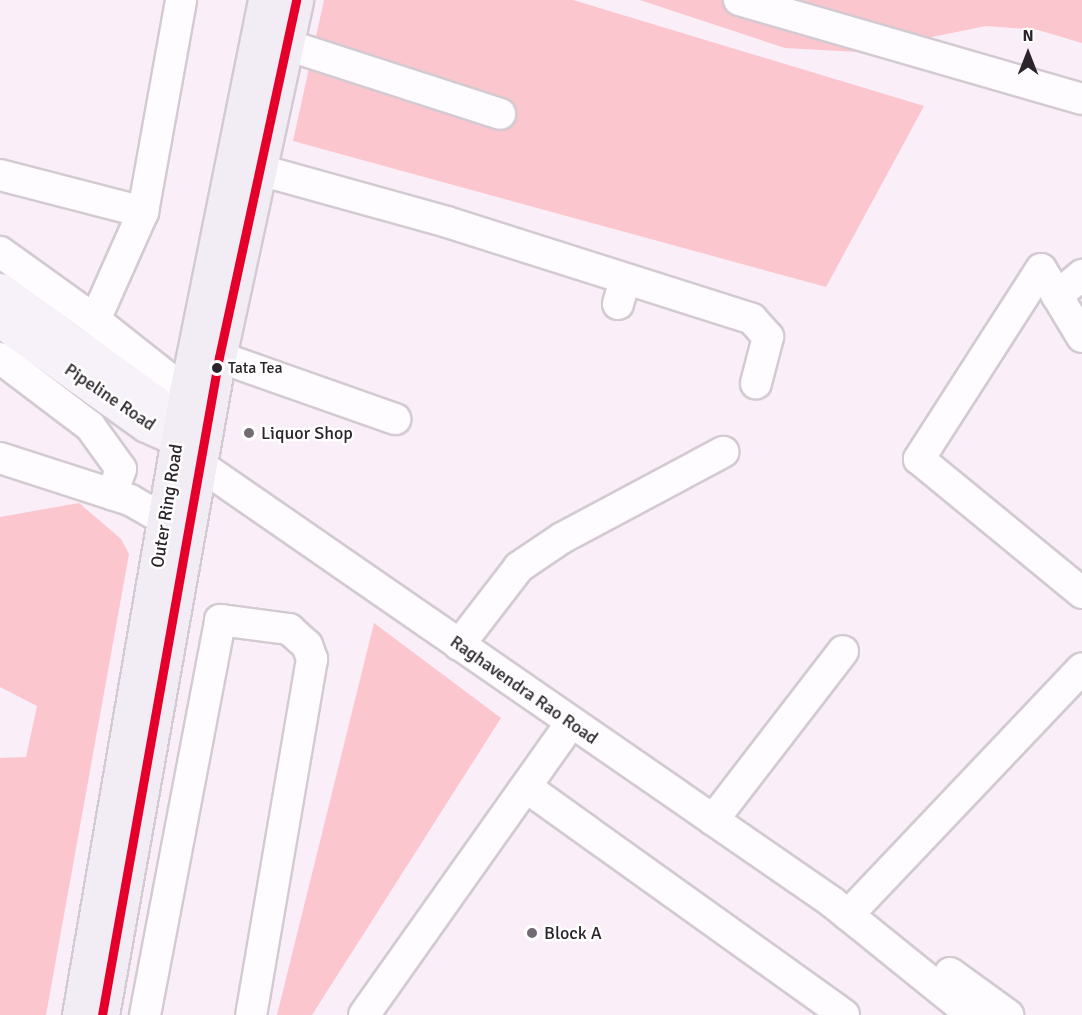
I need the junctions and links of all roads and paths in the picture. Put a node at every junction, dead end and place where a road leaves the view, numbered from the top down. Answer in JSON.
{"nodes":[{"id":1,"x":181,"y":0,"type":"edge"},
{"id":2,"x":265,"y":0,"type":"edge"},
{"id":3,"x":296,"y":0,"type":"edge"},
{"id":4,"x":738,"y":0,"type":"edge"},
{"id":5,"x":287,"y":45,"type":"junction"},
{"id":6,"x":1082,"y":99,"type":"edge"},
{"id":7,"x":500,"y":114,"type":"dead end"},
{"id":8,"x":260,"y":170,"type":"junction"},
{"id":9,"x":0,"y":175,"type":"edge"},
{"id":10,"x":143,"y":212,"type":"junction"},
{"id":11,"x":0,"y":252,"type":"edge"},
{"id":12,"x":1082,"y":275,"type":"edge"},
{"id":13,"x":0,"y":290,"type":"edge"},
{"id":14,"x":1057,"y":296,"type":"junction"},
{"id":15,"x":0,"y":320,"type":"edge"},
{"id":16,"x":95,"y":320,"type":"junction"},
{"id":17,"x":1082,"y":337,"type":"edge"},
{"id":18,"x":219,"y":357,"type":"junction"},
{"id":19,"x":0,"y":358,"type":"edge"},
{"id":20,"x":89,"y":369,"type":"junction"},
{"id":21,"x":756,"y":383,"type":"dead end"},
{"id":22,"x":186,"y":392,"type":"junction"},
{"id":23,"x":395,"y":418,"type":"dead end"},
{"id":24,"x":178,"y":439,"type":"junction"},
{"id":25,"x":723,"y":452,"type":"dead end"},
{"id":26,"x":0,"y":458,"type":"edge"},
{"id":27,"x":200,"y":465,"type":"junction"},
{"id":28,"x":112,"y":494,"type":"junction"},
{"id":29,"x":165,"y":520,"type":"junction"},
{"id":30,"x":1082,"y":593,"type":"edge"},
{"id":31,"x":459,"y":645,"type":"junction"},
{"id":32,"x":843,"y":651,"type":"dead end"},
{"id":33,"x":1082,"y":668,"type":"edge"},
{"id":34,"x":571,"y":723,"type":"junction"},
{"id":35,"x":526,"y":787,"type":"junction"},
{"id":36,"x":713,"y":820,"type":"junction"},
{"id":37,"x":848,"y":915,"type":"junction"},
{"id":38,"x":79,"y":1015,"type":"edge"},
{"id":39,"x":102,"y":1015,"type":"edge"},
{"id":40,"x":145,"y":1015,"type":"edge"},
{"id":41,"x":251,"y":1015,"type":"edge"},
{"id":42,"x":364,"y":1015,"type":"edge"},
{"id":43,"x":844,"y":1015,"type":"edge"},
{"id":44,"x":972,"y":1015,"type":"edge"},
{"id":45,"x":1008,"y":1015,"type":"edge"}],
"edges":[{"from":1,"to":10,"type":"street"},
{"from":2,"to":22,"type":"highway","name":"Outer Ring Road"},
{"from":3,"to":5,"type":"highway","name":"Outer Ring Road"},
{"from":4,"to":6,"type":"street"},
{"from":5,"to":7,"type":"street"},
{"from":5,"to":8,"type":"highway","name":"Outer Ring Road"},
{"from":8,"to":18,"type":"highway","name":"Outer Ring Road"},
{"from":8,"to":21,"type":"street"},
{"from":9,"to":10,"type":"street"},
{"from":10,"to":16,"type":"street"},
{"from":11,"to":16,"type":"street"},
{"from":12,"to":14,"type":"street"},
{"from":13,"to":20,"type":"main road","name":"Pipeline Road"},
{"from":14,"to":17,"type":"street"},
{"from":14,"to":30,"type":"street"},
{"from":15,"to":20,"type":"main road","name":"Pipeline Road"},
{"from":16,"to":22,"type":"street"},
{"from":18,"to":23,"type":"street"},
{"from":18,"to":27,"type":"highway","name":"Outer Ring Road"},
{"from":19,"to":28,"type":"street"},
{"from":20,"to":24,"type":"main road","name":"Pipeline Road"},
{"from":22,"to":24,"type":"highway","name":"Outer Ring Road"},
{"from":24,"to":29,"type":"highway","name":"Outer Ring Road"},
{"from":25,"to":31,"type":"street"},
{"from":26,"to":28,"type":"street"},
{"from":27,"to":31,"type":"street","name":"Raghavendra Rao Road"},
{"from":27,"to":39,"type":"highway","name":"Outer Ring Road"},
{"from":28,"to":29,"type":"street"},
{"from":29,"to":38,"type":"highway","name":"Outer Ring Road"},
{"from":31,"to":34,"type":"street","name":"Raghavendra Rao Road"},
{"from":32,"to":36,"type":"street"},
{"from":33,"to":37,"type":"street"},
{"from":34,"to":35,"type":"street"},
{"from":34,"to":36,"type":"street","name":"Raghavendra Rao Road"},
{"from":35,"to":42,"type":"street"},
{"from":35,"to":43,"type":"street"},
{"from":36,"to":37,"type":"street","name":"Raghavendra Rao Road"},
{"from":37,"to":44,"type":"street","name":"Raghavendra Rao Road"},
{"from":37,"to":45,"type":"street","name":"Raghavendra Rao Road"},
{"from":40,"to":41,"type":"street"}]}
